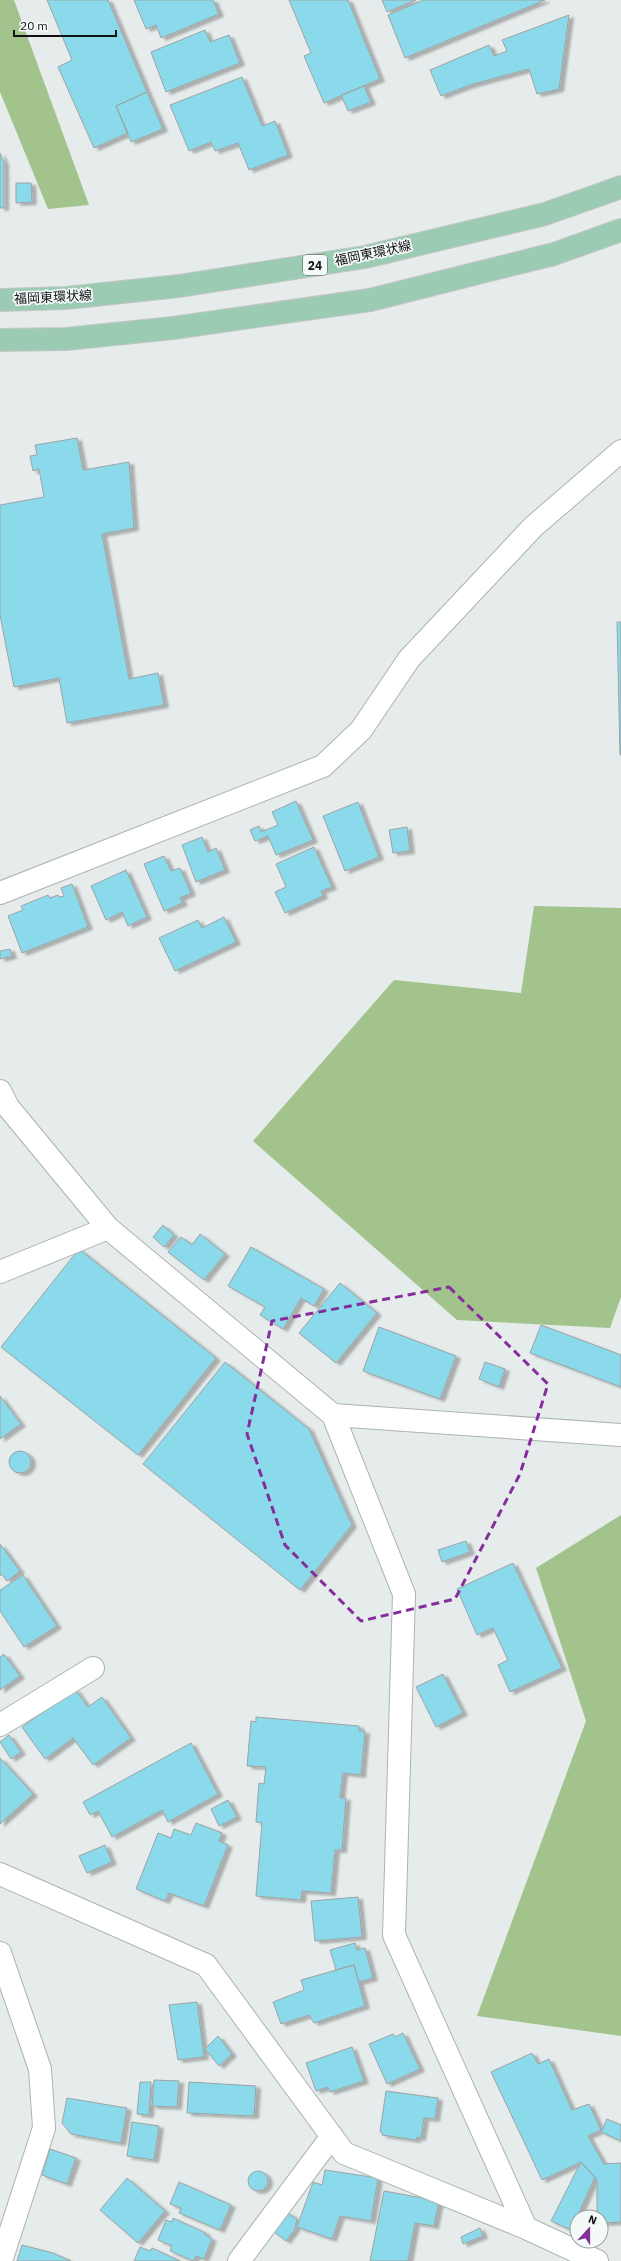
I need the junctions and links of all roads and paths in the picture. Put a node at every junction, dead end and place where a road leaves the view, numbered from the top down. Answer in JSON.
{"nodes":[{"id":1,"x":621,"y":187,"type":"edge"},
{"id":2,"x":621,"y":230,"type":"edge"},
{"id":3,"x":0,"y":300,"type":"edge"},
{"id":4,"x":0,"y":340,"type":"edge"},
{"id":5,"x":621,"y":451,"type":"edge"},
{"id":6,"x":0,"y":893,"type":"edge"},
{"id":7,"x":0,"y":1091,"type":"edge"},
{"id":8,"x":108,"y":1228,"type":"junction"},
{"id":9,"x":0,"y":1272,"type":"edge"},
{"id":10,"x":333,"y":1415,"type":"junction"},
{"id":11,"x":621,"y":1435,"type":"edge"},
{"id":12,"x":93,"y":1668,"type":"dead end"},
{"id":13,"x":0,"y":1725,"type":"edge"},
{"id":14,"x":0,"y":1874,"type":"edge"},
{"id":15,"x":0,"y":1954,"type":"edge"},
{"id":16,"x":332,"y":2136,"type":"junction"},
{"id":17,"x":526,"y":2228,"type":"junction"},
{"id":18,"x":1,"y":2261,"type":"edge"},
{"id":19,"x":239,"y":2261,"type":"edge"},
{"id":20,"x":597,"y":2261,"type":"edge"}],
"edges":[{"from":1,"to":3,"type":"main road","name":"福岡東環状線","number":"24"},
{"from":2,"to":4,"type":"main road"},
{"from":5,"to":6,"type":"street"},
{"from":7,"to":8,"type":"street"},
{"from":8,"to":9,"type":"street"},
{"from":8,"to":10,"type":"street"},
{"from":10,"to":11,"type":"street"},
{"from":10,"to":17,"type":"street"},
{"from":12,"to":13,"type":"street"},
{"from":14,"to":16,"type":"street"},
{"from":15,"to":18,"type":"street"},
{"from":16,"to":17,"type":"street"},
{"from":16,"to":19,"type":"street"},
{"from":17,"to":20,"type":"street"}]}
